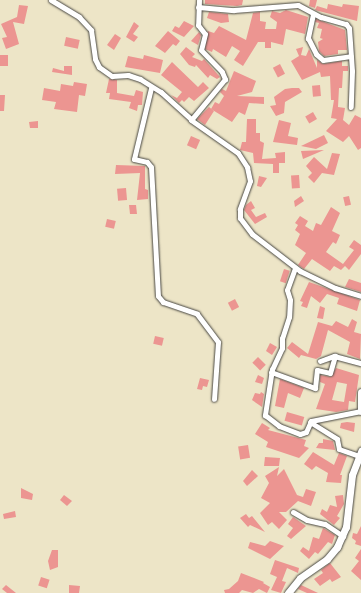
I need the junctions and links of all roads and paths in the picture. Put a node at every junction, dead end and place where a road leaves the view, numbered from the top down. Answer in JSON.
{"nodes":[{"id":1,"x":51,"y":0,"type":"edge"},
{"id":2,"x":199,"y":0,"type":"edge"},
{"id":3,"x":297,"y":2,"type":"edge"},
{"id":4,"x":198,"y":8,"type":"junction"},
{"id":5,"x":313,"y":14,"type":"junction"},
{"id":6,"x":351,"y":56,"type":"junction"},
{"id":7,"x":151,"y":88,"type":"junction"},
{"id":8,"x":351,"y":107,"type":"dead end"},
{"id":9,"x":192,"y":120,"type":"junction"},
{"id":10,"x":295,"y":268,"type":"junction"},
{"id":11,"x":361,"y":296,"type":"edge"},
{"id":12,"x":335,"y":356,"type":"junction"},
{"id":13,"x":320,"y":361,"type":"dead end"},
{"id":14,"x":361,"y":362,"type":"edge"},
{"id":15,"x":271,"y":372,"type":"junction"},
{"id":16,"x":361,"y":392,"type":"edge"},
{"id":17,"x":214,"y":398,"type":"dead end"},
{"id":18,"x":361,"y":411,"type":"edge"},
{"id":19,"x":310,"y":421,"type":"junction"},
{"id":20,"x":360,"y":454,"type":"edge"},
{"id":21,"x":295,"y":512,"type":"dead end"},
{"id":22,"x":343,"y":536,"type":"junction"},
{"id":23,"x":288,"y":593,"type":"edge"}],
"edges":[{"from":1,"to":7,"type":"street"},
{"from":2,"to":4,"type":"street"},
{"from":3,"to":4,"type":"street"},
{"from":3,"to":5,"type":"street"},
{"from":4,"to":9,"type":"street"},
{"from":5,"to":6,"type":"street"},
{"from":5,"to":6,"type":"street"},
{"from":6,"to":8,"type":"street"},
{"from":7,"to":9,"type":"street"},
{"from":7,"to":17,"type":"street"},
{"from":9,"to":10,"type":"street"},
{"from":10,"to":11,"type":"street"},
{"from":10,"to":15,"type":"street"},
{"from":12,"to":13,"type":"street"},
{"from":12,"to":14,"type":"street"},
{"from":12,"to":15,"type":"street"},
{"from":15,"to":19,"type":"street"},
{"from":16,"to":18,"type":"street"},
{"from":18,"to":19,"type":"street"},
{"from":19,"to":20,"type":"street"},
{"from":20,"to":22,"type":"street"},
{"from":21,"to":22,"type":"street"},
{"from":22,"to":23,"type":"street"}]}
